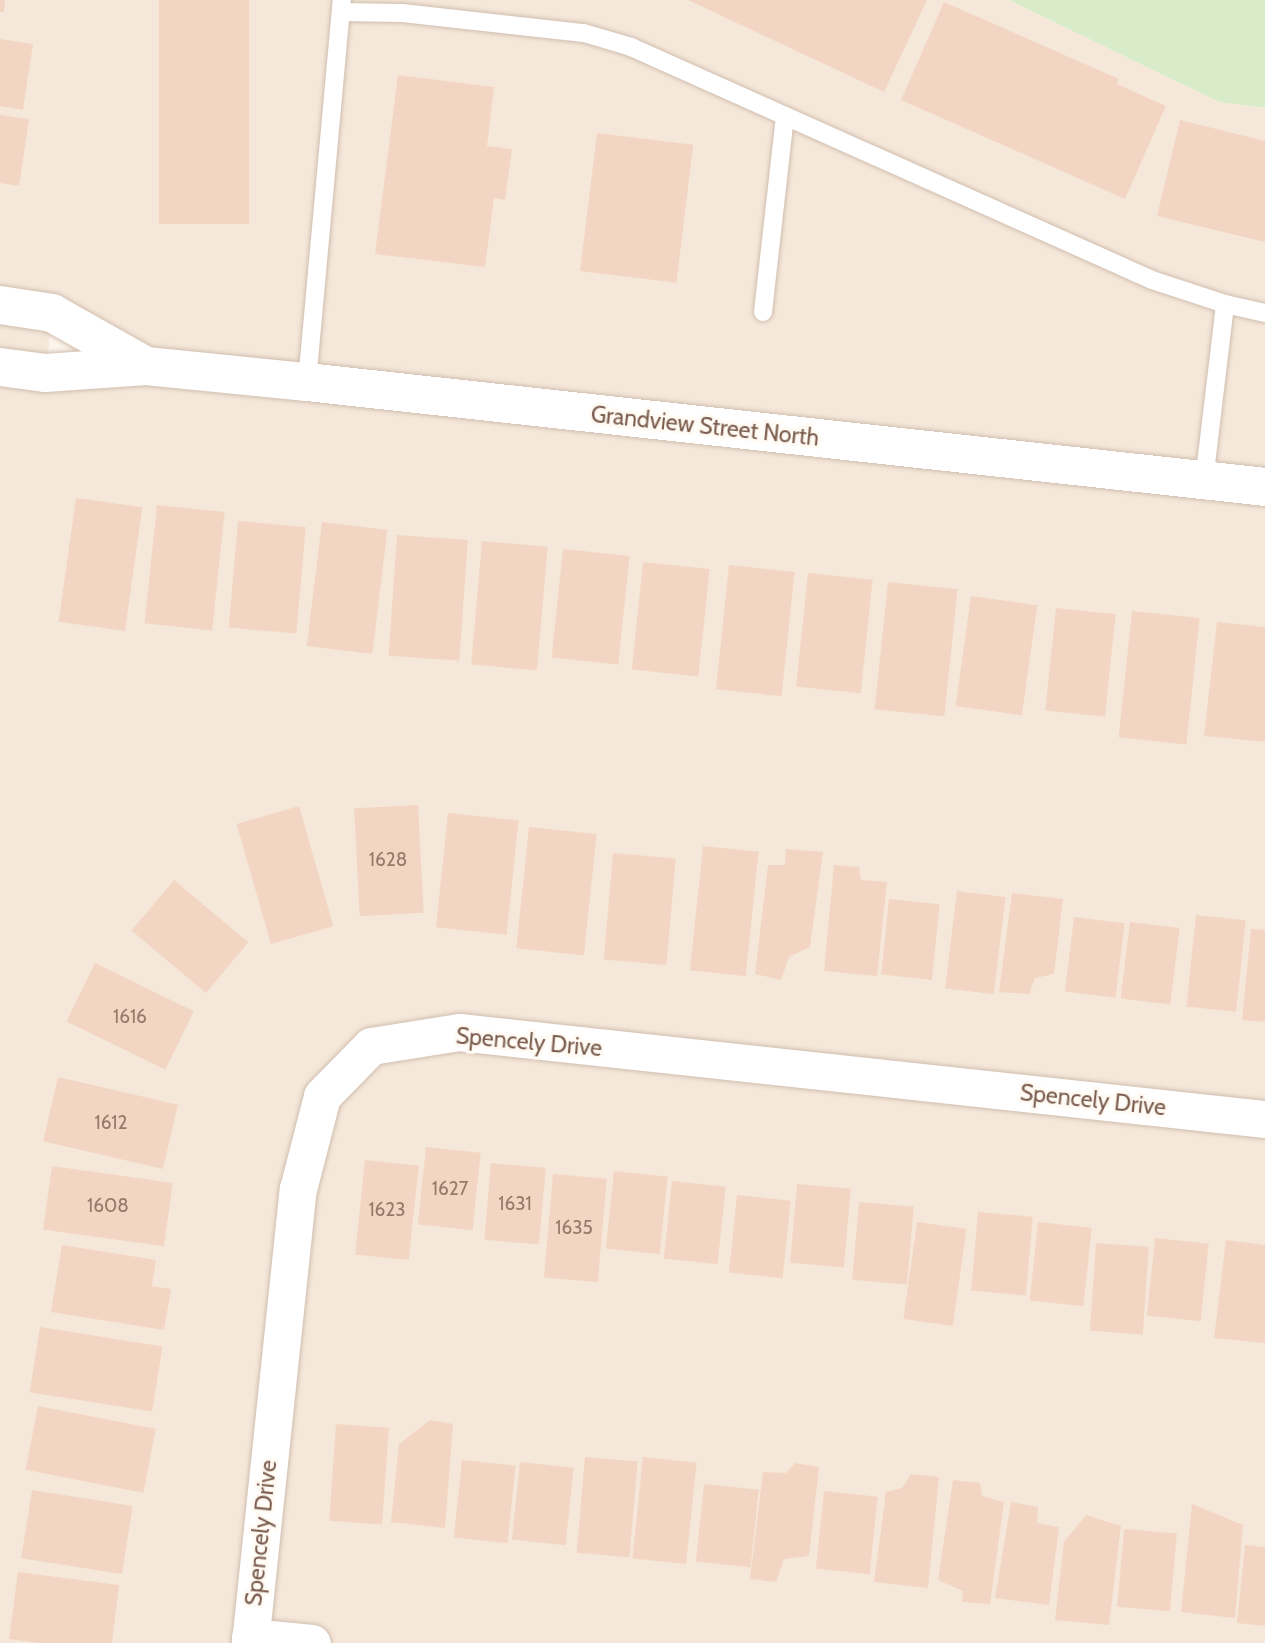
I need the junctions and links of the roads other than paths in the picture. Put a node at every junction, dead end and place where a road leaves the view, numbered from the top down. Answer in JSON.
{"nodes":[{"id":1,"x":342,"y":6,"type":"edge"},
{"id":2,"x":785,"y":117,"type":"junction"},
{"id":3,"x":1225,"y":304,"type":"junction"},
{"id":4,"x":0,"y":305,"type":"edge"},
{"id":5,"x":763,"y":312,"type":"dead end"},
{"id":6,"x":1265,"y":313,"type":"edge"},
{"id":7,"x":146,"y":366,"type":"junction"},
{"id":8,"x":0,"y":367,"type":"edge"},
{"id":9,"x":307,"y":382,"type":"junction"},
{"id":10,"x":1204,"y":481,"type":"junction"},
{"id":11,"x":1265,"y":487,"type":"edge"},
{"id":12,"x":1265,"y":1119,"type":"edge"},
{"id":13,"x":250,"y":1640,"type":"edge"},
{"id":14,"x":312,"y":1643,"type":"edge"}],
"edges":[{"from":1,"to":2,"type":"lane"},
{"from":1,"to":9,"type":"lane"},
{"from":2,"to":3,"type":"lane"},
{"from":2,"to":5,"type":"lane"},
{"from":3,"to":6,"type":"lane"},
{"from":3,"to":10,"type":"lane"},
{"from":4,"to":7,"type":"street","name":"Grandview Street North"},
{"from":7,"to":8,"type":"street","name":"Grandview Street North"},
{"from":7,"to":9,"type":"street","name":"Grandview Street North"},
{"from":9,"to":10,"type":"street","name":"Grandview Street North"},
{"from":10,"to":11,"type":"street","name":"Grandview Street North"},
{"from":12,"to":13,"type":"street","name":"Spencely Drive"},
{"from":13,"to":14,"type":"street"}]}
